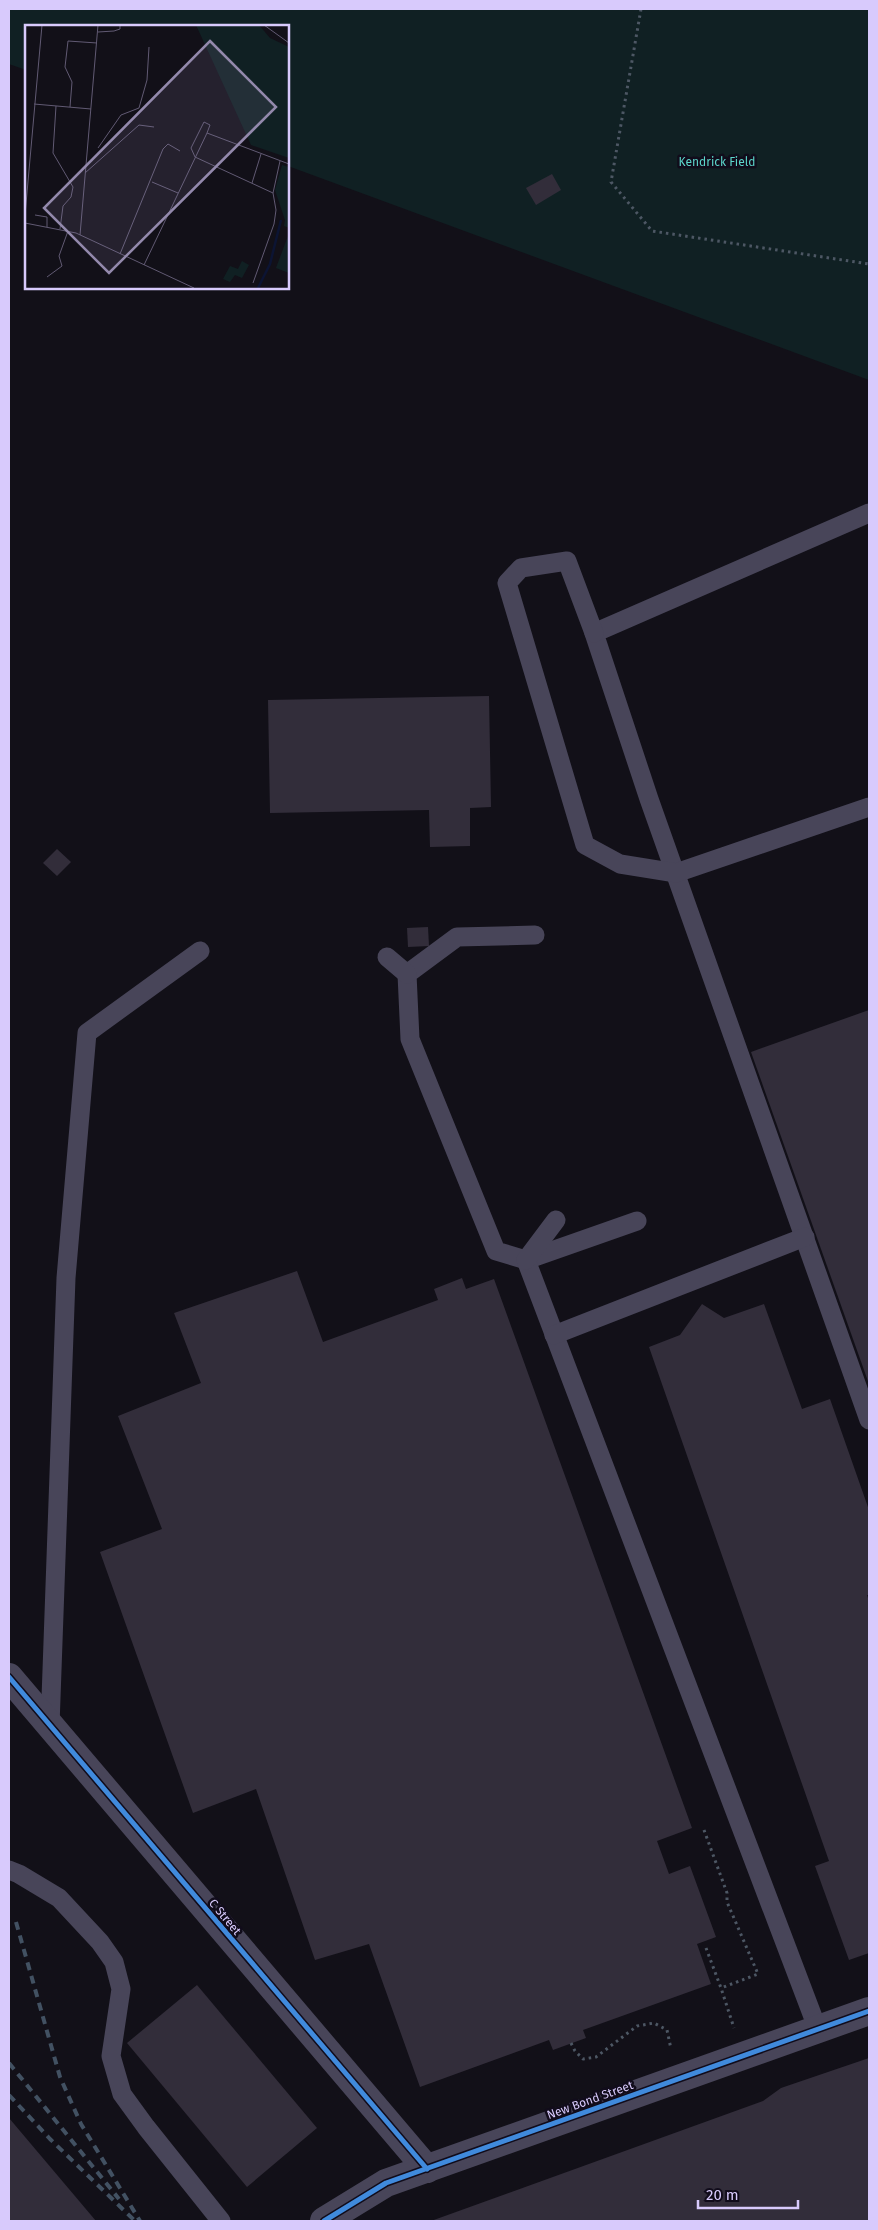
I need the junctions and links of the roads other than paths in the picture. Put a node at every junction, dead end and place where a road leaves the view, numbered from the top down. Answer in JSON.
{"nodes":[{"id":1,"x":869,"y":513,"type":"edge"},
{"id":2,"x":594,"y":633,"type":"junction"},
{"id":3,"x":869,"y":807,"type":"edge"},
{"id":4,"x":676,"y":873,"type":"junction"},
{"id":5,"x":535,"y":935,"type":"dead end"},
{"id":6,"x":200,"y":951,"type":"dead end"},
{"id":7,"x":387,"y":957,"type":"dead end"},
{"id":8,"x":407,"y":974,"type":"junction"},
{"id":9,"x":556,"y":1220,"type":"dead end"},
{"id":10,"x":637,"y":1221,"type":"dead end"},
{"id":11,"x":805,"y":1237,"type":"junction"},
{"id":12,"x":526,"y":1260,"type":"junction"},
{"id":13,"x":554,"y":1335,"type":"junction"},
{"id":14,"x":869,"y":1420,"type":"edge"},
{"id":15,"x":9,"y":1677,"type":"edge"},
{"id":16,"x":50,"y":1726,"type":"junction"},
{"id":17,"x":9,"y":1870,"type":"edge"},
{"id":18,"x":869,"y":2011,"type":"edge"},
{"id":19,"x":818,"y":2030,"type":"junction"},
{"id":20,"x":427,"y":2169,"type":"junction"},
{"id":21,"x":221,"y":2221,"type":"edge"},
{"id":22,"x":324,"y":2221,"type":"edge"}],
"edges":[{"from":1,"to":2,"type":"lane"},
{"from":2,"to":4,"type":"lane"},
{"from":2,"to":4,"type":"lane"},
{"from":3,"to":4,"type":"lane"},
{"from":4,"to":11,"type":"lane"},
{"from":5,"to":8,"type":"lane"},
{"from":6,"to":16,"type":"lane"},
{"from":7,"to":8,"type":"lane"},
{"from":8,"to":12,"type":"lane"},
{"from":9,"to":12,"type":"lane"},
{"from":10,"to":12,"type":"lane"},
{"from":11,"to":13,"type":"lane"},
{"from":11,"to":14,"type":"lane"},
{"from":12,"to":13,"type":"lane"},
{"from":13,"to":19,"type":"lane"},
{"from":15,"to":16,"type":"street","name":"C Street"},
{"from":16,"to":20,"type":"street","name":"C Street"},
{"from":17,"to":21,"type":"lane"},
{"from":18,"to":19,"type":"street","name":"New Bond Street"},
{"from":19,"to":20,"type":"street","name":"New Bond Street"},
{"from":20,"to":22,"type":"street","name":"New Bond Street"}]}
